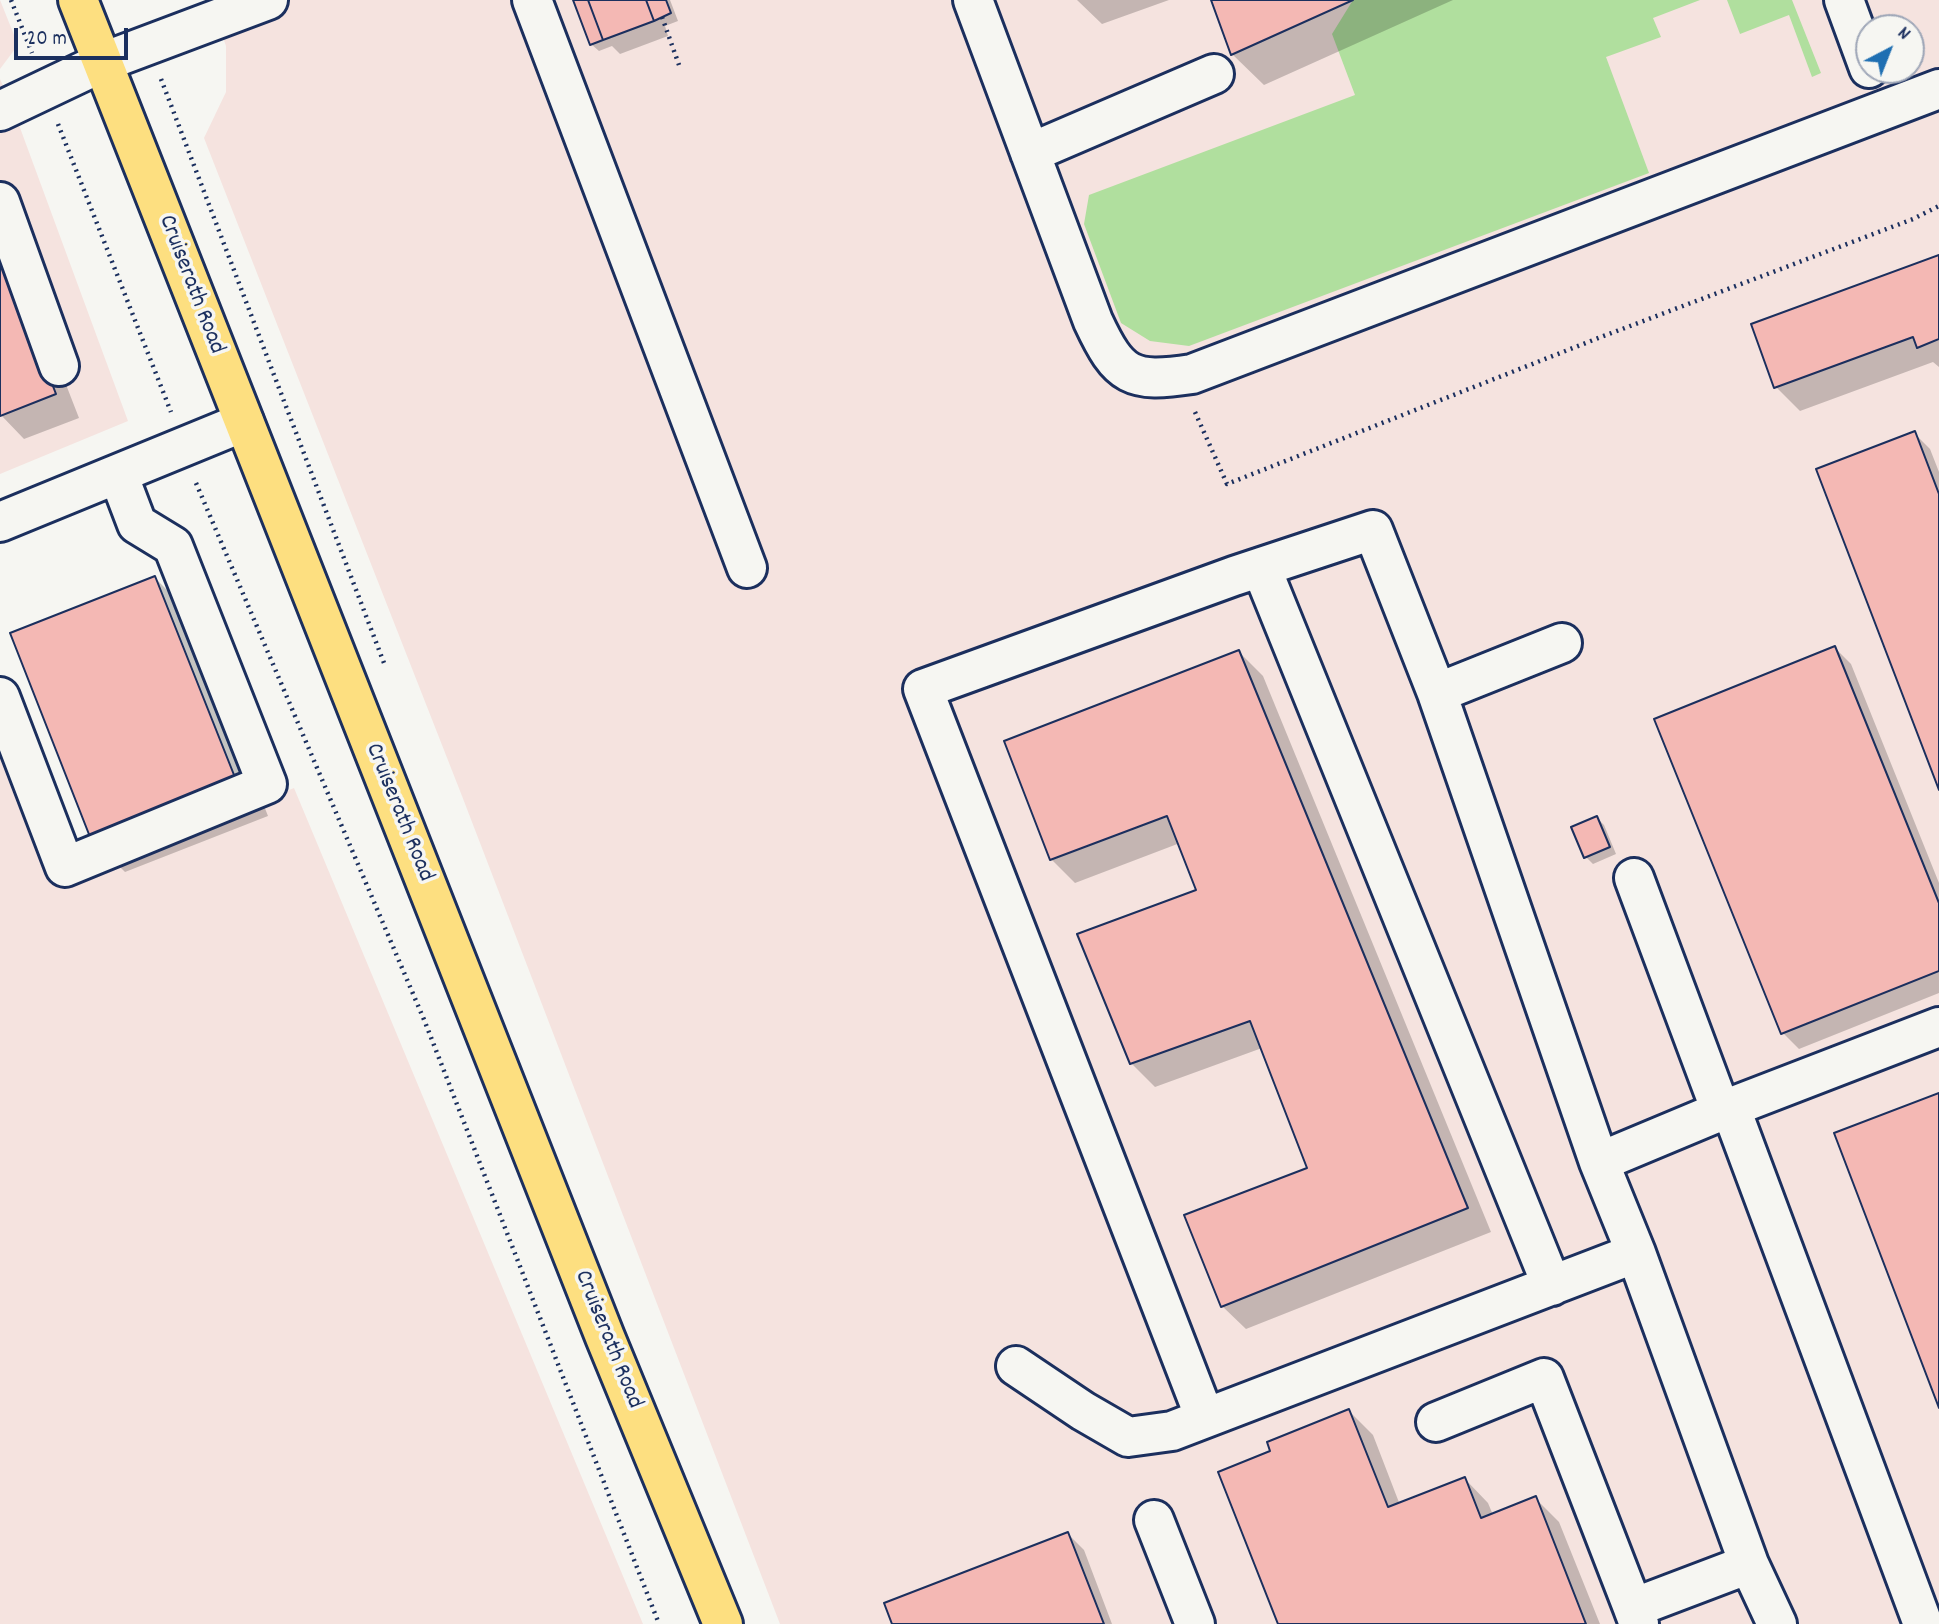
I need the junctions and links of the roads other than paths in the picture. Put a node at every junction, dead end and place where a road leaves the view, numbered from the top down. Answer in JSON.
{"nodes":[{"id":1,"x":78,"y":0,"type":"edge"},
{"id":2,"x":268,"y":0,"type":"edge"},
{"id":3,"x":531,"y":0,"type":"edge"},
{"id":4,"x":973,"y":0,"type":"edge"},
{"id":5,"x":1844,"y":0,"type":"edge"},
{"id":6,"x":1855,"y":30,"type":"edge"},
{"id":7,"x":103,"y":62,"type":"junction"},
{"id":8,"x":1214,"y":74,"type":"dead end"},
{"id":9,"x":1875,"y":84,"type":"edge"},
{"id":10,"x":1939,"y":89,"type":"edge"},
{"id":11,"x":1884,"y":109,"type":"junction"},
{"id":12,"x":0,"y":111,"type":"edge"},
{"id":13,"x":1030,"y":153,"type":"junction"},
{"id":14,"x":0,"y":202,"type":"edge"},
{"id":15,"x":59,"y":366,"type":"dead end"},
{"id":16,"x":244,"y":422,"type":"junction"},
{"id":17,"x":118,"y":474,"type":"junction"},
{"id":18,"x":0,"y":522,"type":"edge"},
{"id":19,"x":747,"y":568,"type":"dead end"},
{"id":20,"x":1261,"y":568,"type":"junction"},
{"id":21,"x":1562,"y":643,"type":"dead end"},
{"id":22,"x":1437,"y":693,"type":"junction"},
{"id":23,"x":0,"y":697,"type":"edge"},
{"id":24,"x":1634,"y":877,"type":"dead end"},
{"id":25,"x":1939,"y":1027,"type":"edge"},
{"id":26,"x":1726,"y":1110,"type":"junction"},
{"id":27,"x":1599,"y":1162,"type":"junction"},
{"id":28,"x":1636,"y":1253,"type":"junction"},
{"id":29,"x":1552,"y":1286,"type":"junction"},
{"id":30,"x":1016,"y":1366,"type":"dead end"},
{"id":31,"x":1205,"y":1418,"type":"junction"},
{"id":32,"x":1436,"y":1422,"type":"dead end"},
{"id":33,"x":1154,"y":1520,"type":"dead end"},
{"id":34,"x":1749,"y":1564,"type":"junction"},
{"id":35,"x":1636,"y":1616,"type":"edge"},
{"id":36,"x":723,"y":1624,"type":"edge"},
{"id":37,"x":1195,"y":1624,"type":"edge"},
{"id":38,"x":1777,"y":1624,"type":"edge"},
{"id":39,"x":1923,"y":1624,"type":"edge"}],
"edges":[{"from":1,"to":7,"type":"main road","name":"Cruiserath Road"},
{"from":2,"to":7,"type":"lane"},
{"from":3,"to":19,"type":"lane"},
{"from":4,"to":13,"type":"lane"},
{"from":5,"to":6,"type":"lane"},
{"from":7,"to":12,"type":"lane"},
{"from":7,"to":16,"type":"main road","name":"Cruiserath Road"},
{"from":8,"to":13,"type":"lane"},
{"from":9,"to":11,"type":"lane"},
{"from":10,"to":11,"type":"lane"},
{"from":11,"to":13,"type":"lane"},
{"from":14,"to":15,"type":"lane"},
{"from":16,"to":17,"type":"lane"},
{"from":16,"to":36,"type":"main road","name":"Cruiserath Road"},
{"from":17,"to":18,"type":"lane"},
{"from":17,"to":23,"type":"lane"},
{"from":20,"to":22,"type":"lane"},
{"from":20,"to":29,"type":"lane"},
{"from":20,"to":31,"type":"lane"},
{"from":21,"to":22,"type":"lane"},
{"from":22,"to":27,"type":"lane"},
{"from":24,"to":26,"type":"lane"},
{"from":25,"to":26,"type":"lane"},
{"from":26,"to":27,"type":"lane"},
{"from":26,"to":39,"type":"lane"},
{"from":27,"to":28,"type":"lane"},
{"from":28,"to":29,"type":"lane"},
{"from":28,"to":34,"type":"lane"},
{"from":29,"to":31,"type":"lane"},
{"from":30,"to":31,"type":"lane"},
{"from":32,"to":35,"type":"lane"},
{"from":33,"to":37,"type":"lane"},
{"from":34,"to":35,"type":"lane"},
{"from":34,"to":38,"type":"lane"}]}
